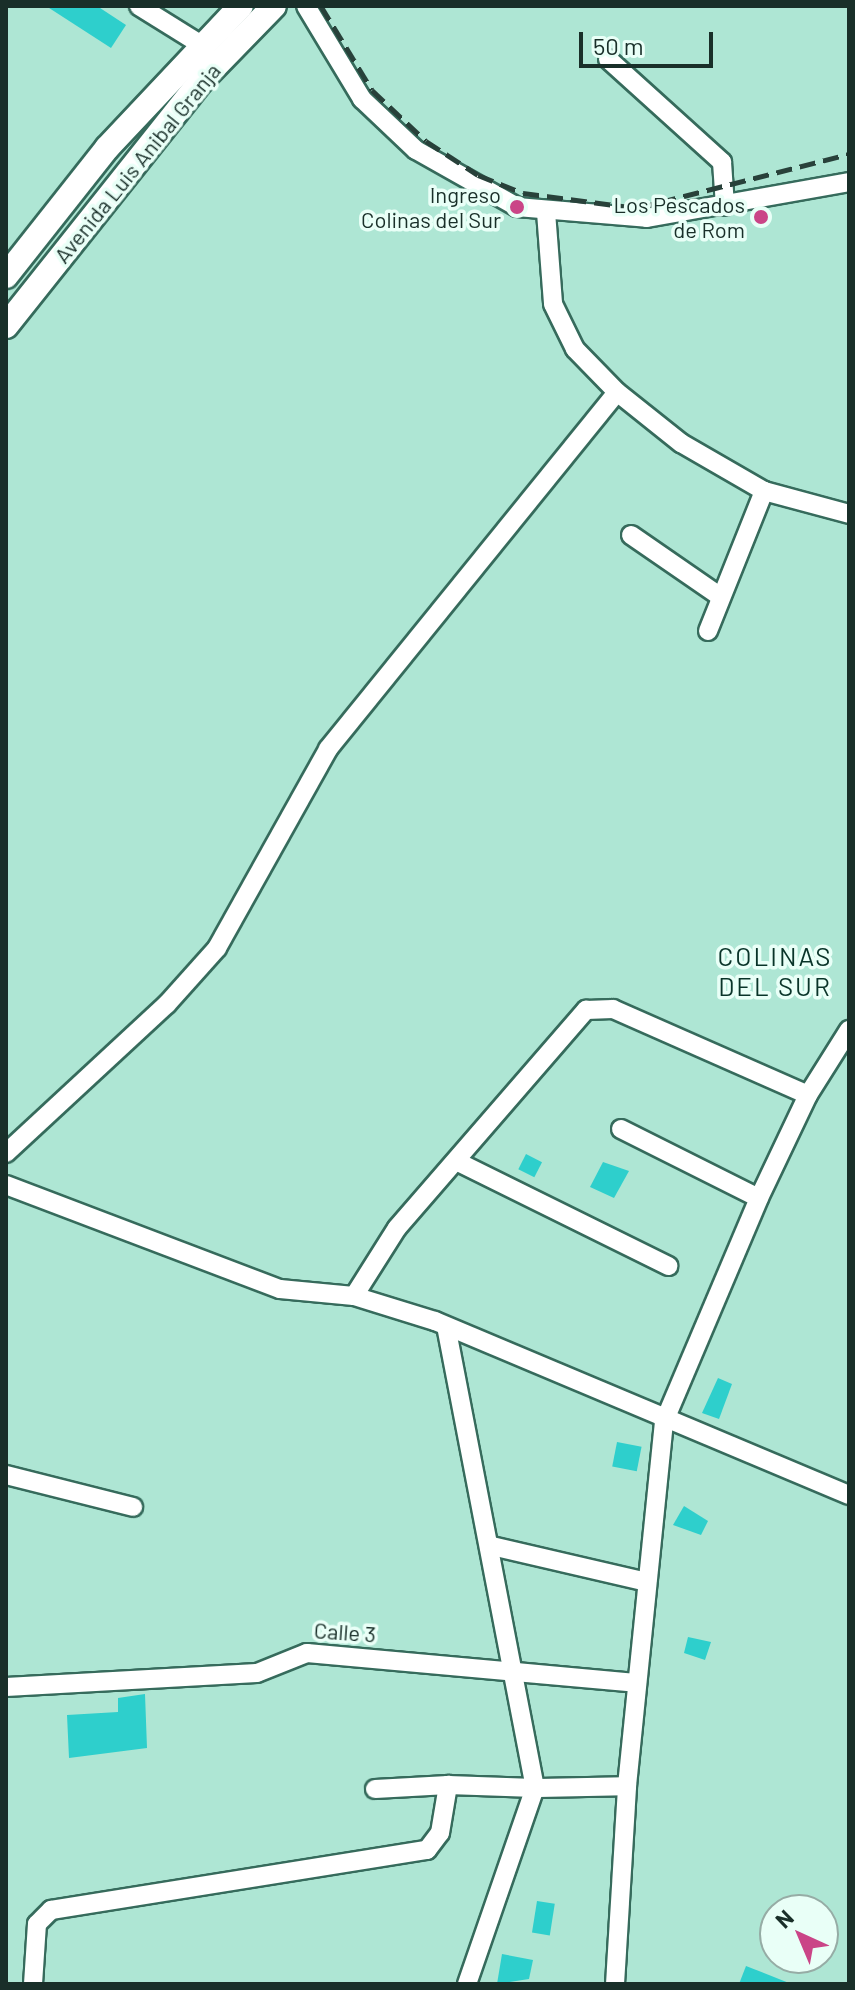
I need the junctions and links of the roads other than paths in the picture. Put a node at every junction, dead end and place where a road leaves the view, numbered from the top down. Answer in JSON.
{"nodes":[{"id":1,"x":139,"y":6,"type":"edge"},
{"id":2,"x":241,"y":6,"type":"edge"},
{"id":3,"x":274,"y":6,"type":"edge"},
{"id":4,"x":306,"y":6,"type":"edge"},
{"id":5,"x":200,"y":44,"type":"junction"},
{"id":6,"x":608,"y":59,"type":"dead end"},
{"id":7,"x":849,"y":182,"type":"edge"},
{"id":8,"x":725,"y":206,"type":"junction"},
{"id":9,"x":546,"y":212,"type":"junction"},
{"id":10,"x":6,"y":276,"type":"edge"},
{"id":11,"x":6,"y":326,"type":"edge"},
{"id":12,"x":617,"y":392,"type":"junction"},
{"id":13,"x":764,"y":491,"type":"junction"},
{"id":14,"x":849,"y":514,"type":"edge"},
{"id":15,"x":631,"y":535,"type":"dead end"},
{"id":16,"x":721,"y":597,"type":"junction"},
{"id":17,"x":708,"y":631,"type":"dead end"},
{"id":18,"x":849,"y":1030,"type":"edge"},
{"id":19,"x":808,"y":1095,"type":"junction"},
{"id":20,"x":621,"y":1129,"type":"dead end"},
{"id":21,"x":6,"y":1153,"type":"edge"},
{"id":22,"x":456,"y":1161,"type":"junction"},
{"id":23,"x":6,"y":1185,"type":"edge"},
{"id":24,"x":759,"y":1198,"type":"junction"},
{"id":25,"x":668,"y":1266,"type":"dead end"},
{"id":26,"x":354,"y":1296,"type":"junction"},
{"id":27,"x":446,"y":1326,"type":"junction"},
{"id":28,"x":664,"y":1422,"type":"junction"},
{"id":29,"x":6,"y":1475,"type":"edge"},
{"id":30,"x":849,"y":1495,"type":"edge"},
{"id":31,"x":133,"y":1507,"type":"dead end"},
{"id":32,"x":492,"y":1546,"type":"junction"},
{"id":33,"x":647,"y":1582,"type":"junction"},
{"id":34,"x":514,"y":1668,"type":"junction"},
{"id":35,"x":636,"y":1683,"type":"junction"},
{"id":36,"x":6,"y":1687,"type":"edge"},
{"id":37,"x":448,"y":1785,"type":"junction"},
{"id":38,"x":627,"y":1786,"type":"junction"},
{"id":39,"x":535,"y":1788,"type":"junction"},
{"id":40,"x":375,"y":1789,"type":"dead end"},
{"id":41,"x":33,"y":1984,"type":"edge"},
{"id":42,"x":467,"y":1984,"type":"edge"},
{"id":43,"x":615,"y":1984,"type":"edge"}],
"edges":[{"from":1,"to":5,"type":"street"},
{"from":2,"to":5,"type":"main road","name":"Avenida Luis Anibal Granja"},
{"from":3,"to":11,"type":"main road","name":"Avenida Luis Anibal Granja"},
{"from":4,"to":9,"type":"street"},
{"from":5,"to":10,"type":"main road","name":"Avenida Luis Anibal Granja"},
{"from":6,"to":8,"type":"street"},
{"from":7,"to":8,"type":"street"},
{"from":8,"to":9,"type":"street"},
{"from":9,"to":12,"type":"street"},
{"from":12,"to":13,"type":"street"},
{"from":12,"to":21,"type":"street"},
{"from":13,"to":14,"type":"street"},
{"from":13,"to":16,"type":"street"},
{"from":15,"to":16,"type":"street"},
{"from":16,"to":17,"type":"street"},
{"from":18,"to":19,"type":"street"},
{"from":19,"to":22,"type":"street"},
{"from":19,"to":24,"type":"street"},
{"from":20,"to":24,"type":"street"},
{"from":22,"to":25,"type":"street"},
{"from":22,"to":26,"type":"street"},
{"from":23,"to":26,"type":"street"},
{"from":24,"to":28,"type":"street"},
{"from":26,"to":27,"type":"street"},
{"from":27,"to":28,"type":"street"},
{"from":27,"to":32,"type":"street"},
{"from":28,"to":30,"type":"street"},
{"from":28,"to":33,"type":"street"},
{"from":29,"to":31,"type":"street"},
{"from":32,"to":33,"type":"street"},
{"from":32,"to":34,"type":"street"},
{"from":33,"to":35,"type":"street"},
{"from":34,"to":35,"type":"street","name":"Calle 3"},
{"from":34,"to":36,"type":"street","name":"Calle 3"},
{"from":34,"to":39,"type":"street"},
{"from":35,"to":38,"type":"street"},
{"from":37,"to":39,"type":"street"},
{"from":37,"to":40,"type":"street"},
{"from":37,"to":41,"type":"street"},
{"from":38,"to":39,"type":"street"},
{"from":38,"to":43,"type":"street"},
{"from":39,"to":42,"type":"street"}]}
